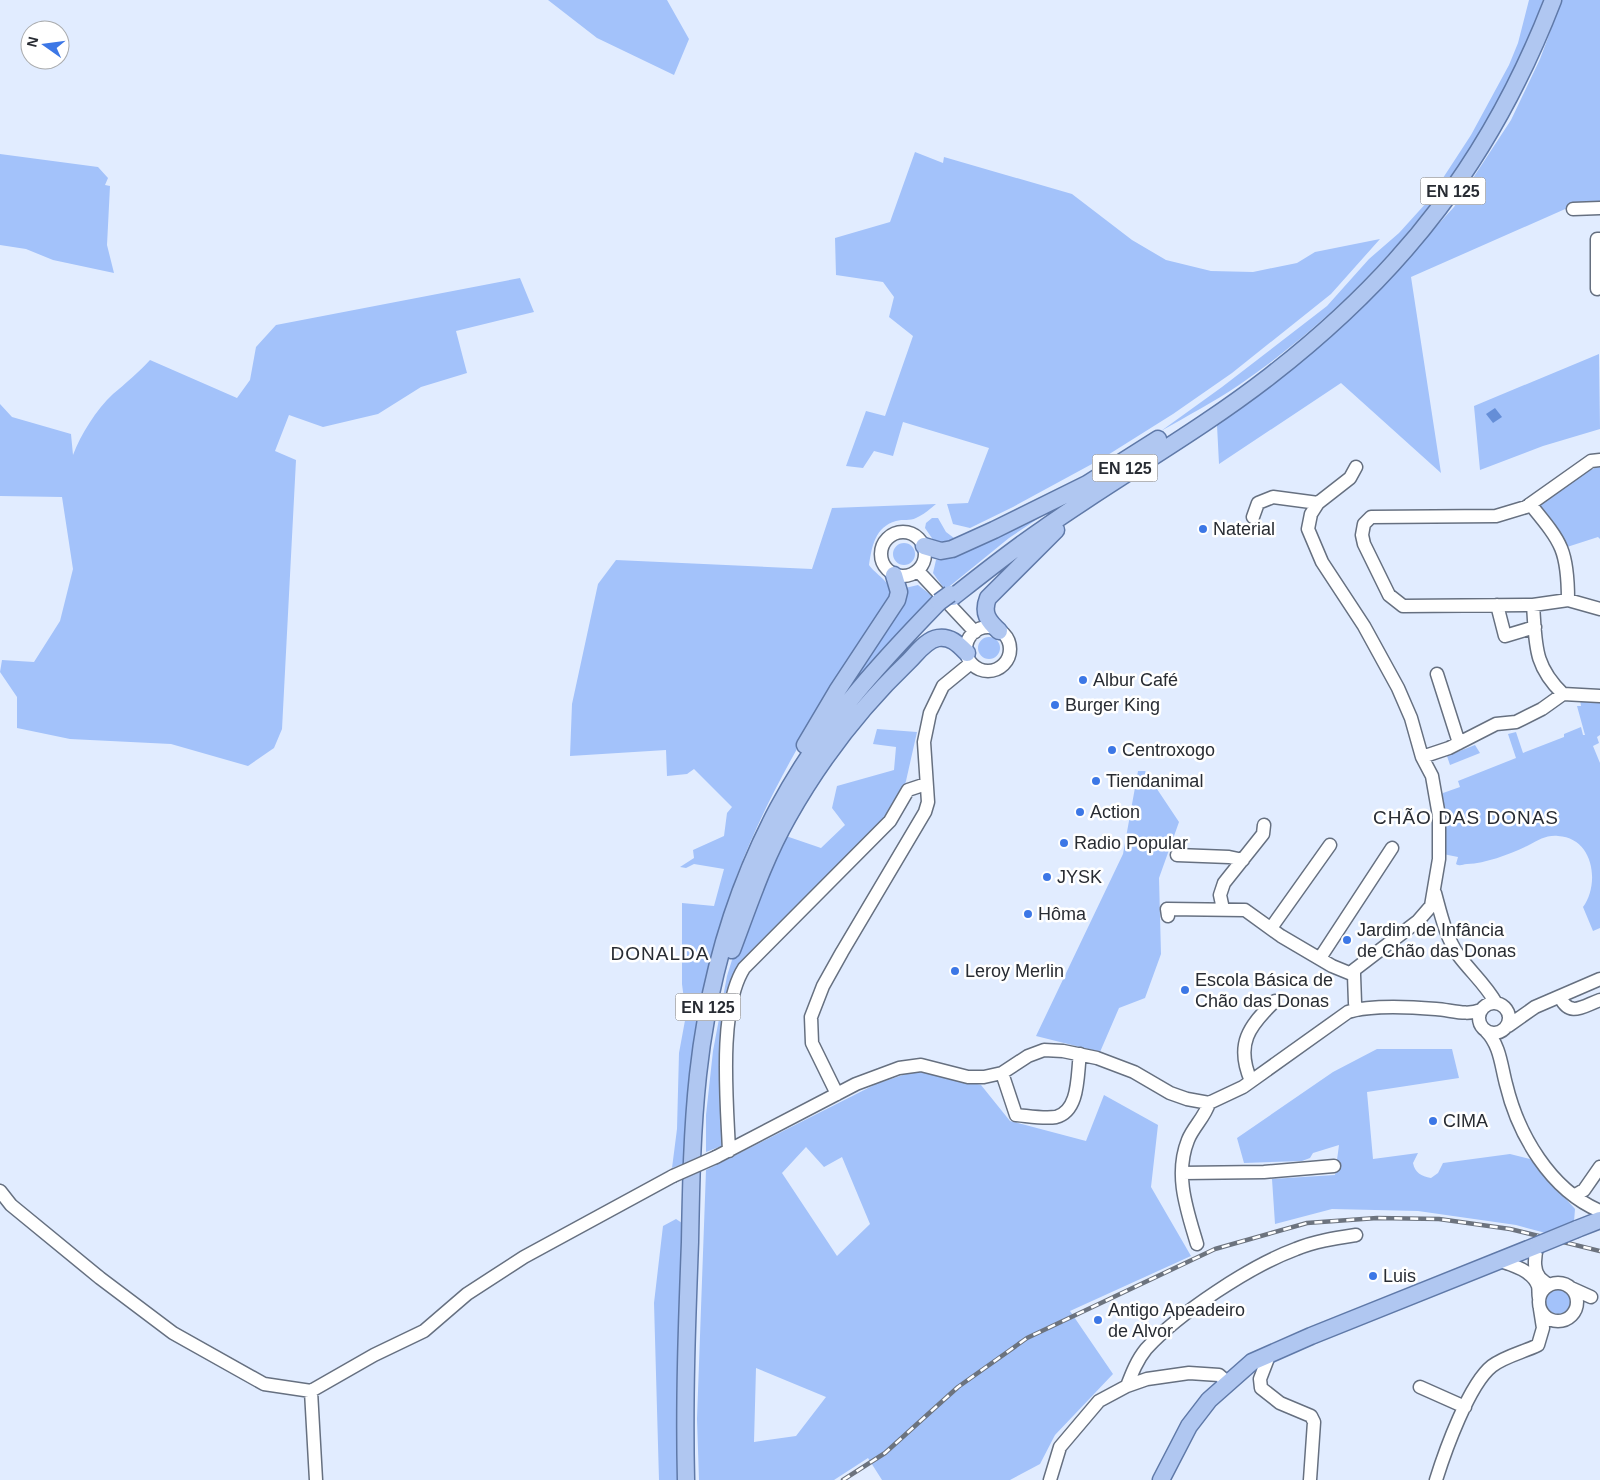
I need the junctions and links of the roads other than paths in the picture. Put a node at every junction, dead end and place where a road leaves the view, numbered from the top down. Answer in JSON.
{"nodes":[{"id":1,"x":1553,"y":0,"type":"edge"},
{"id":2,"x":1600,"y":208,"type":"edge"},
{"id":3,"x":1573,"y":209,"type":"dead end"},
{"id":4,"x":1600,"y":239,"type":"edge"},
{"id":5,"x":1597,"y":289,"type":"dead end"},
{"id":6,"x":1270,"y":374,"type":"junction"},
{"id":7,"x":1600,"y":460,"type":"edge"},
{"id":8,"x":1356,"y":467,"type":"dead end"},
{"id":9,"x":1318,"y":503,"type":"junction"},
{"id":10,"x":1530,"y":504,"type":"junction"},
{"id":11,"x":1254,"y":517,"type":"dead end"},
{"id":12,"x":924,"y":546,"type":"junction"},
{"id":13,"x":918,"y":571,"type":"junction"},
{"id":14,"x":894,"y":574,"type":"junction"},
{"id":15,"x":946,"y":600,"type":"junction"},
{"id":16,"x":1568,"y":600,"type":"junction"},
{"id":17,"x":1497,"y":605,"type":"junction"},
{"id":18,"x":1533,"y":605,"type":"junction"},
{"id":19,"x":1600,"y":609,"type":"edge"},
{"id":20,"x":1535,"y":627,"type":"junction"},
{"id":21,"x":999,"y":631,"type":"junction"},
{"id":22,"x":975,"y":632,"type":"junction"},
{"id":23,"x":969,"y":658,"type":"junction"},
{"id":24,"x":1437,"y":674,"type":"dead end"},
{"id":25,"x":1563,"y":694,"type":"junction"},
{"id":26,"x":1600,"y":696,"type":"edge"},
{"id":27,"x":1459,"y":743,"type":"junction"},
{"id":28,"x":1422,"y":758,"type":"junction"},
{"id":29,"x":926,"y":784,"type":"junction"},
{"id":30,"x":1264,"y":825,"type":"dead end"},
{"id":31,"x":1330,"y":845,"type":"dead end"},
{"id":32,"x":1392,"y":848,"type":"dead end"},
{"id":33,"x":1177,"y":855,"type":"dead end"},
{"id":34,"x":1243,"y":860,"type":"junction"},
{"id":35,"x":1434,"y":892,"type":"junction"},
{"id":36,"x":1223,"y":909,"type":"junction"},
{"id":37,"x":1168,"y":916,"type":"dead end"},
{"id":38,"x":1272,"y":928,"type":"junction"},
{"id":39,"x":1320,"y":958,"type":"junction"},
{"id":40,"x":723,"y":973,"type":"junction"},
{"id":41,"x":1354,"y":976,"type":"junction"},
{"id":42,"x":1600,"y":979,"type":"edge"},
{"id":43,"x":1560,"y":997,"type":"junction"},
{"id":44,"x":710,"y":998,"type":"junction"},
{"id":45,"x":1600,"y":1000,"type":"edge"},
{"id":46,"x":1275,"y":1001,"type":"dead end"},
{"id":47,"x":1492,"y":1007,"type":"junction"},
{"id":48,"x":1535,"y":1007,"type":"junction"},
{"id":49,"x":1357,"y":1009,"type":"junction"},
{"id":50,"x":1452,"y":1011,"type":"junction"},
{"id":51,"x":1506,"y":1028,"type":"junction"},
{"id":52,"x":1484,"y":1029,"type":"junction"},
{"id":53,"x":1080,"y":1054,"type":"junction"},
{"id":54,"x":1503,"y":1068,"type":"junction"},
{"id":55,"x":1002,"y":1073,"type":"junction"},
{"id":56,"x":1250,"y":1081,"type":"junction"},
{"id":57,"x":836,"y":1094,"type":"junction"},
{"id":58,"x":1209,"y":1103,"type":"junction"},
{"id":59,"x":729,"y":1151,"type":"junction"},
{"id":60,"x":1334,"y":1166,"type":"dead end"},
{"id":61,"x":1600,"y":1167,"type":"edge"},
{"id":62,"x":1182,"y":1172,"type":"junction"},
{"id":63,"x":0,"y":1191,"type":"edge"},
{"id":64,"x":1577,"y":1201,"type":"junction"},
{"id":65,"x":1600,"y":1212,"type":"edge"},
{"id":66,"x":1600,"y":1220,"type":"edge"},
{"id":67,"x":1577,"y":1229,"type":"junction"},
{"id":68,"x":1356,"y":1235,"type":"dead end"},
{"id":69,"x":1197,"y":1244,"type":"dead end"},
{"id":70,"x":1531,"y":1248,"type":"junction"},
{"id":71,"x":1500,"y":1260,"type":"junction"},
{"id":72,"x":1531,"y":1271,"type":"junction"},
{"id":73,"x":1552,"y":1284,"type":"junction"},
{"id":74,"x":1567,"y":1285,"type":"junction"},
{"id":75,"x":1596,"y":1296,"type":"edge"},
{"id":76,"x":1540,"y":1304,"type":"junction"},
{"id":77,"x":1577,"y":1304,"type":"junction"},
{"id":78,"x":1559,"y":1321,"type":"junction"},
{"id":79,"x":1539,"y":1340,"type":"junction"},
{"id":80,"x":1270,"y":1353,"type":"junction"},
{"id":81,"x":1227,"y":1382,"type":"junction"},
{"id":82,"x":1127,"y":1386,"type":"junction"},
{"id":83,"x":1420,"y":1387,"type":"dead end"},
{"id":84,"x":312,"y":1391,"type":"junction"},
{"id":85,"x":1464,"y":1407,"type":"junction"},
{"id":86,"x":316,"y":1480,"type":"edge"},
{"id":87,"x":686,"y":1480,"type":"edge"},
{"id":88,"x":693,"y":1480,"type":"edge"},
{"id":89,"x":1050,"y":1480,"type":"edge"},
{"id":90,"x":1160,"y":1480,"type":"edge"},
{"id":91,"x":1310,"y":1480,"type":"edge"},
{"id":92,"x":1436,"y":1480,"type":"edge"}],
"edges":[{"from":1,"to":6,"type":"main road","number":"EN 125"},
{"from":2,"to":3,"type":"street"},
{"from":4,"to":5,"type":"street"},
{"from":6,"to":12,"type":"main road"},
{"from":6,"to":15,"type":"main road","number":"EN 125"},
{"from":6,"to":21,"type":"main road"},
{"from":7,"to":10,"type":"street"},
{"from":8,"to":9,"type":"street"},
{"from":9,"to":11,"type":"street"},
{"from":9,"to":28,"type":"street"},
{"from":10,"to":16,"type":"street"},
{"from":10,"to":17,"type":"street"},
{"from":12,"to":13,"type":"street"},
{"from":12,"to":14,"type":"street"},
{"from":13,"to":14,"type":"street"},
{"from":13,"to":22,"type":"street"},
{"from":14,"to":44,"type":"main road"},
{"from":15,"to":40,"type":"main road","number":"EN 125"},
{"from":15,"to":44,"type":"main road","number":"EN 125"},
{"from":16,"to":18,"type":"street"},
{"from":16,"to":19,"type":"street"},
{"from":17,"to":18,"type":"street"},
{"from":17,"to":20,"type":"street"},
{"from":18,"to":20,"type":"street"},
{"from":20,"to":25,"type":"street"},
{"from":21,"to":22,"type":"street"},
{"from":21,"to":23,"type":"street"},
{"from":22,"to":23,"type":"street"},
{"from":23,"to":29,"type":"street"},
{"from":23,"to":40,"type":"main road"},
{"from":24,"to":27,"type":"street"},
{"from":25,"to":26,"type":"street"},
{"from":25,"to":27,"type":"street"},
{"from":27,"to":28,"type":"street"},
{"from":28,"to":35,"type":"street"},
{"from":29,"to":57,"type":"street"},
{"from":29,"to":59,"type":"street"},
{"from":30,"to":34,"type":"street"},
{"from":31,"to":38,"type":"street"},
{"from":32,"to":39,"type":"street"},
{"from":33,"to":34,"type":"street"},
{"from":34,"to":36,"type":"street"},
{"from":35,"to":41,"type":"street"},
{"from":35,"to":47,"type":"street"},
{"from":36,"to":37,"type":"street"},
{"from":36,"to":38,"type":"street"},
{"from":38,"to":39,"type":"street"},
{"from":39,"to":41,"type":"street"},
{"from":40,"to":88,"type":"main road","number":"EN 125"},
{"from":41,"to":49,"type":"street"},
{"from":42,"to":43,"type":"street"},
{"from":43,"to":45,"type":"street"},
{"from":43,"to":48,"type":"street"},
{"from":44,"to":87,"type":"main road","number":"EN 125"},
{"from":46,"to":56,"type":"street"},
{"from":47,"to":48,"type":"street"},
{"from":47,"to":50,"type":"street"},
{"from":47,"to":51,"type":"street"},
{"from":47,"to":52,"type":"street"},
{"from":48,"to":51,"type":"street"},
{"from":49,"to":50,"type":"street"},
{"from":49,"to":56,"type":"street"},
{"from":50,"to":52,"type":"street"},
{"from":51,"to":52,"type":"street"},
{"from":51,"to":54,"type":"street"},
{"from":52,"to":54,"type":"street"},
{"from":53,"to":55,"type":"street"},
{"from":53,"to":55,"type":"street"},
{"from":53,"to":58,"type":"street"},
{"from":54,"to":64,"type":"street"},
{"from":55,"to":57,"type":"street"},
{"from":56,"to":58,"type":"street"},
{"from":57,"to":59,"type":"street"},
{"from":58,"to":62,"type":"street"},
{"from":59,"to":84,"type":"street","bridge":true},
{"from":60,"to":62,"type":"street"},
{"from":61,"to":64,"type":"street"},
{"from":62,"to":69,"type":"street"},
{"from":63,"to":84,"type":"street"},
{"from":64,"to":65,"type":"street"},
{"from":64,"to":66,"type":"street"},
{"from":64,"to":67,"type":"street"},
{"from":66,"to":67,"type":"main road"},
{"from":67,"to":70,"type":"main road","bridge":true},
{"from":68,"to":82,"type":"street"},
{"from":70,"to":71,"type":"main road"},
{"from":70,"to":72,"type":"street"},
{"from":71,"to":72,"type":"street"},
{"from":71,"to":80,"type":"main road"},
{"from":72,"to":73,"type":"street"},
{"from":72,"to":76,"type":"street"},
{"from":73,"to":74,"type":"street"},
{"from":73,"to":76,"type":"street"},
{"from":74,"to":75,"type":"street"},
{"from":74,"to":77,"type":"street"},
{"from":75,"to":77,"type":"street"},
{"from":76,"to":78,"type":"street"},
{"from":76,"to":79,"type":"street"},
{"from":77,"to":78,"type":"street"},
{"from":78,"to":79,"type":"street"},
{"from":79,"to":85,"type":"street"},
{"from":80,"to":81,"type":"main road"},
{"from":80,"to":91,"type":"street"},
{"from":81,"to":82,"type":"street"},
{"from":81,"to":90,"type":"main road"},
{"from":82,"to":89,"type":"street"},
{"from":83,"to":85,"type":"street"},
{"from":84,"to":86,"type":"street"},
{"from":85,"to":92,"type":"street"}]}
